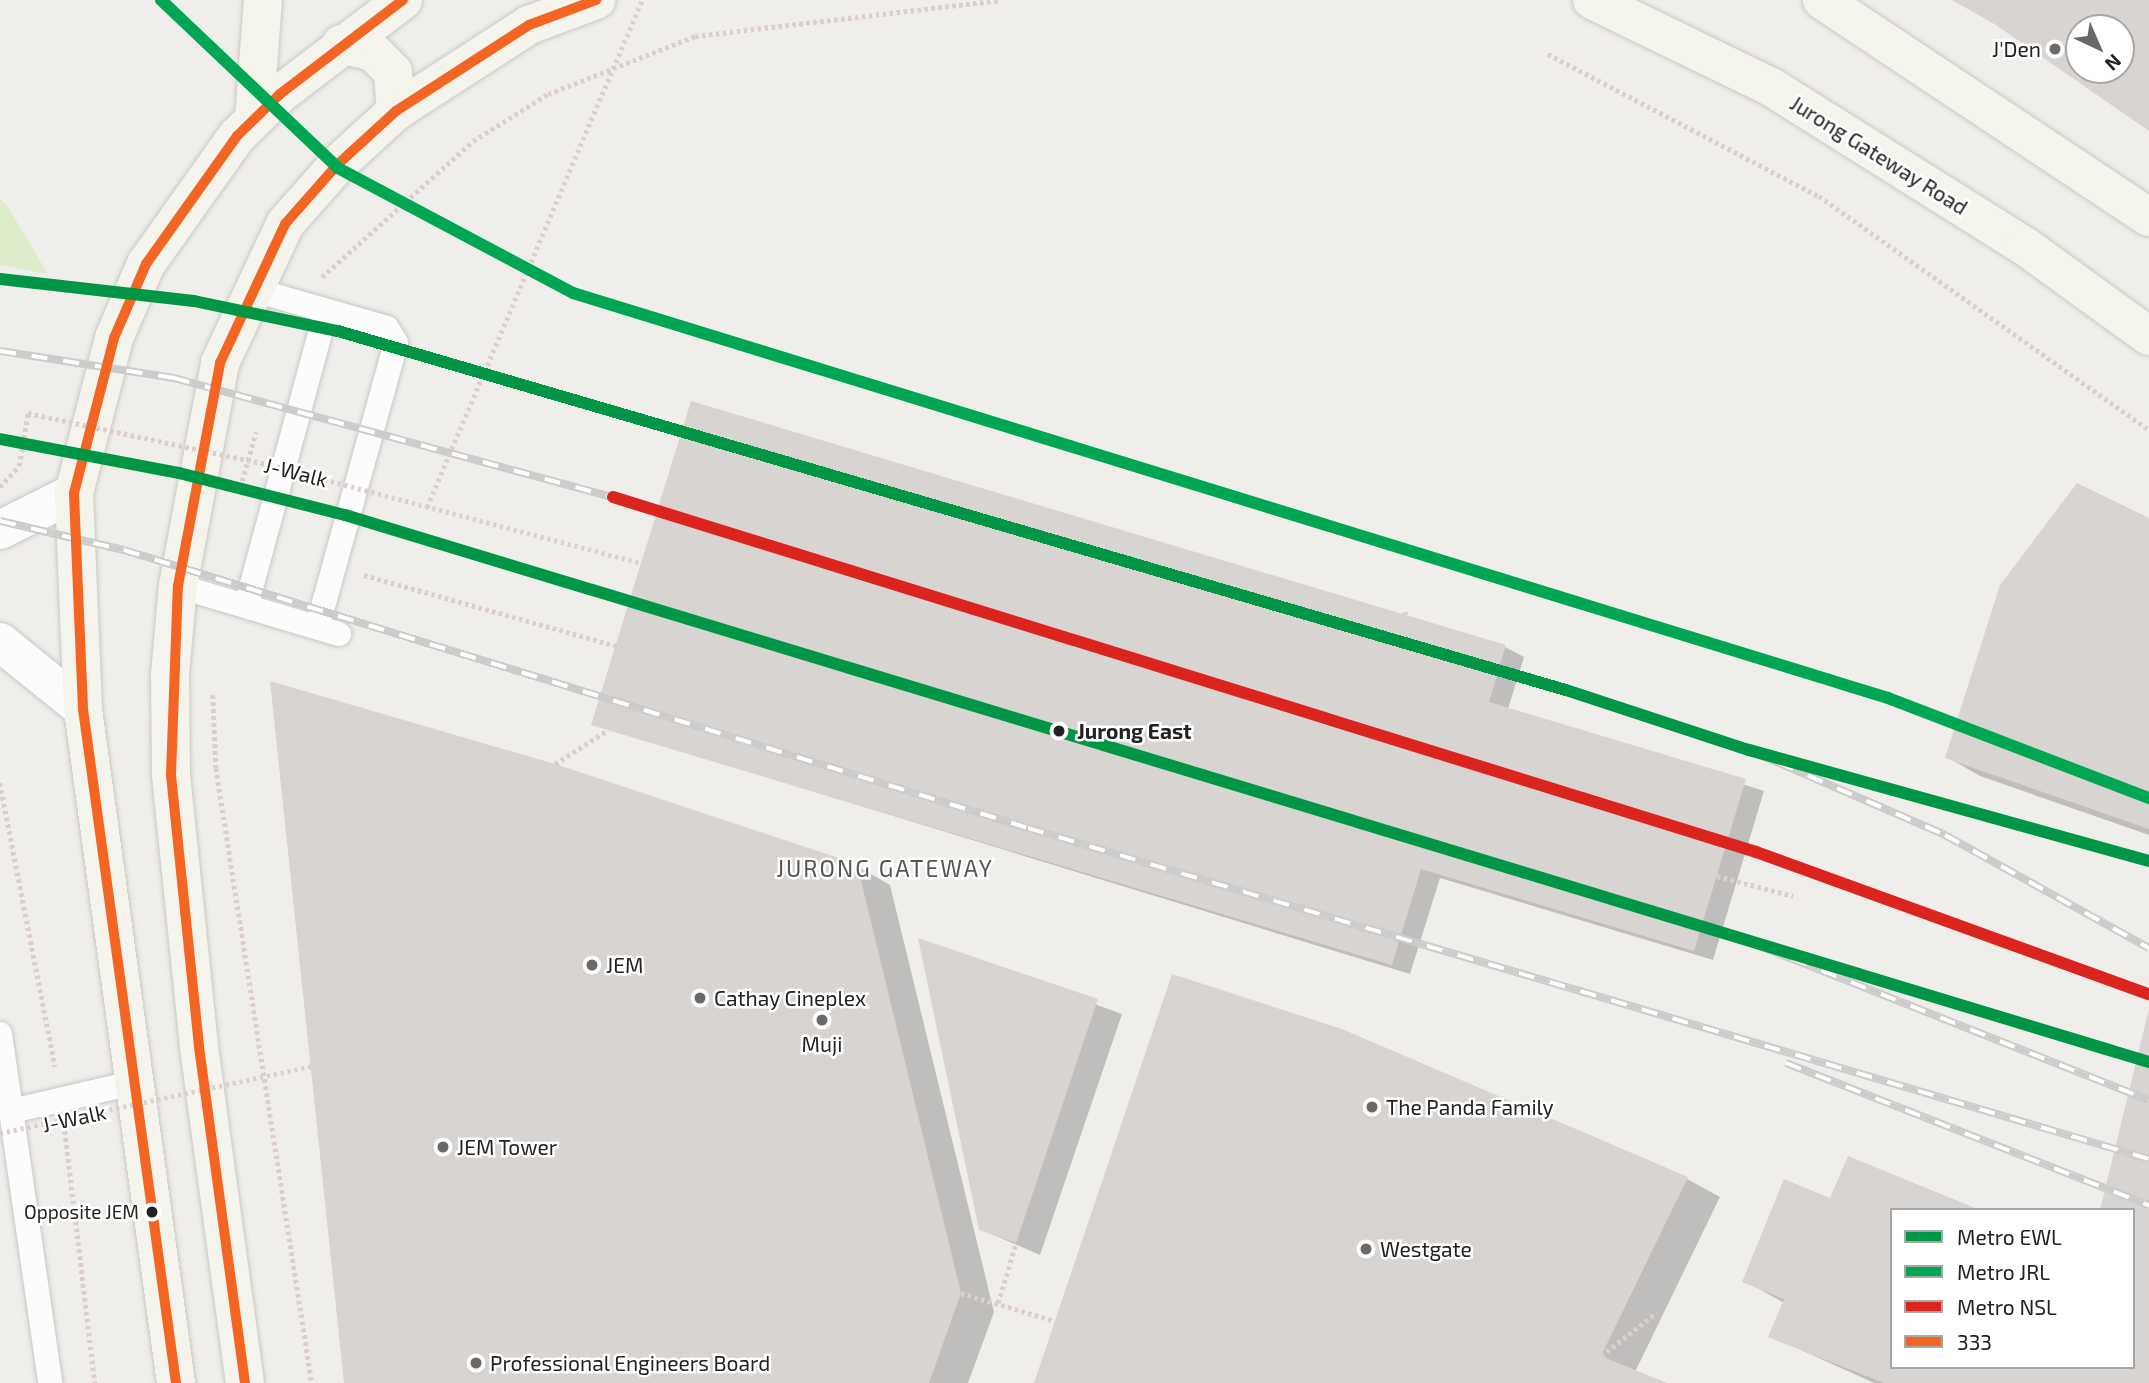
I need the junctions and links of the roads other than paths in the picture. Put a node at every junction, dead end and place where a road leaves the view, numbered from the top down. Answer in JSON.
{"nodes":[{"id":1,"x":263,"y":0,"type":"edge"},
{"id":2,"x":403,"y":0,"type":"edge"},
{"id":3,"x":515,"y":0,"type":"edge"},
{"id":4,"x":1592,"y":0,"type":"edge"},
{"id":5,"x":1822,"y":0,"type":"edge"},
{"id":6,"x":584,"y":4,"type":"edge"},
{"id":7,"x":341,"y":44,"type":"junction"},
{"id":8,"x":396,"y":111,"type":"junction"},
{"id":9,"x":254,"y":119,"type":"junction"},
{"id":10,"x":2149,"y":217,"type":"edge"},
{"id":11,"x":250,"y":289,"type":"junction"},
{"id":12,"x":326,"y":312,"type":"junction"},
{"id":13,"x":2149,"y":336,"type":"edge"},
{"id":14,"x":74,"y":494,"type":"junction"},
{"id":15,"x":0,"y":530,"type":"edge"},
{"id":16,"x":178,"y":586,"type":"junction"},
{"id":17,"x":246,"y":607,"type":"junction"},
{"id":18,"x":0,"y":642,"type":"edge"},
{"id":19,"x":83,"y":709,"type":"junction"},
{"id":20,"x":0,"y":1034,"type":"edge"},
{"id":21,"x":137,"y":1082,"type":"junction"},
{"id":22,"x":12,"y":1111,"type":"junction"},
{"id":23,"x":50,"y":1383,"type":"edge"},
{"id":24,"x":176,"y":1383,"type":"edge"},
{"id":25,"x":245,"y":1383,"type":"edge"}],
"edges":[{"from":1,"to":9,"type":"main road"},
{"from":2,"to":7,"type":"main road"},
{"from":3,"to":6,"type":"main road"},
{"from":4,"to":13,"type":"main road","name":"Jurong Gateway Road"},
{"from":5,"to":10,"type":"main road"},
{"from":6,"to":8,"type":"main road"},
{"from":7,"to":8,"type":"main road"},
{"from":7,"to":9,"type":"main road"},
{"from":8,"to":11,"type":"main road"},
{"from":9,"to":14,"type":"main road"},
{"from":11,"to":12,"type":"lane"},
{"from":11,"to":16,"type":"main road"},
{"from":12,"to":17,"type":"lane"},
{"from":12,"to":17,"type":"lane"},
{"from":14,"to":15,"type":"street"},
{"from":14,"to":19,"type":"main road"},
{"from":16,"to":17,"type":"lane"},
{"from":16,"to":25,"type":"main road"},
{"from":18,"to":19,"type":"street"},
{"from":19,"to":21,"type":"main road"},
{"from":20,"to":22,"type":"lane"},
{"from":21,"to":22,"type":"lane"},
{"from":21,"to":24,"type":"main road"},
{"from":22,"to":23,"type":"lane"}]}
